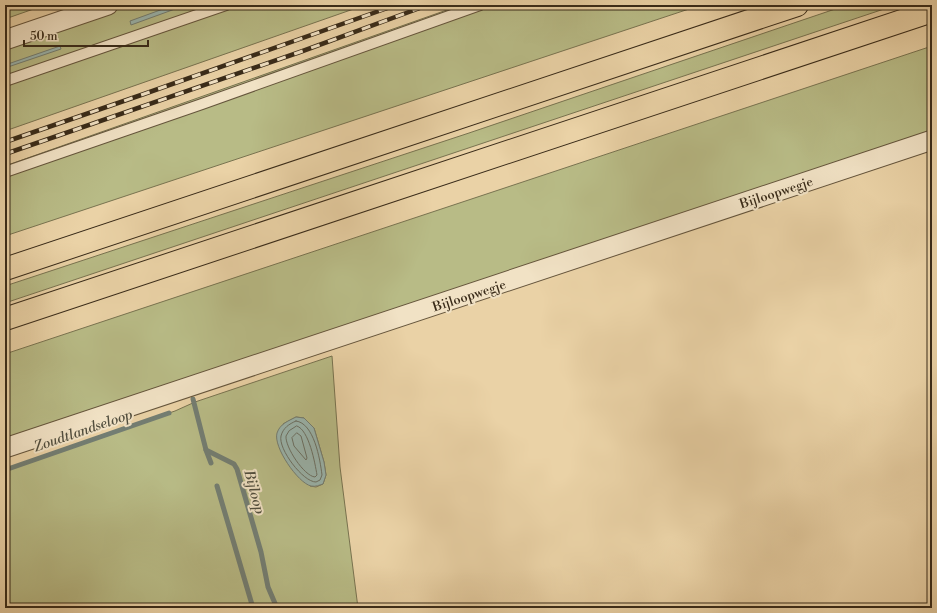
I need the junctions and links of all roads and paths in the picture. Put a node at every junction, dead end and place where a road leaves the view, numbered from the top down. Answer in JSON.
{"nodes":[{"id":1,"x":108,"y":5,"type":"edge"},
{"id":2,"x":226,"y":5,"type":"edge"},
{"id":3,"x":480,"y":5,"type":"edge"},
{"id":4,"x":797,"y":5,"type":"edge"},
{"id":5,"x":932,"y":11,"type":"edge"},
{"id":6,"x":5,"y":40,"type":"edge"},
{"id":7,"x":5,"y":81,"type":"edge"},
{"id":8,"x":932,"y":140,"type":"edge"},
{"id":9,"x":5,"y":172,"type":"edge"},
{"id":10,"x":5,"y":269,"type":"edge"},
{"id":11,"x":5,"y":319,"type":"edge"},
{"id":12,"x":5,"y":448,"type":"edge"}],
"edges":[{"from":1,"to":6,"type":"street"},
{"from":2,"to":7,"type":"lane"},
{"from":3,"to":9,"type":"lane"},
{"from":4,"to":10,"type":"highway"},
{"from":5,"to":11,"type":"highway"},
{"from":8,"to":12,"type":"street","name":"Bijloopwegje"}]}
